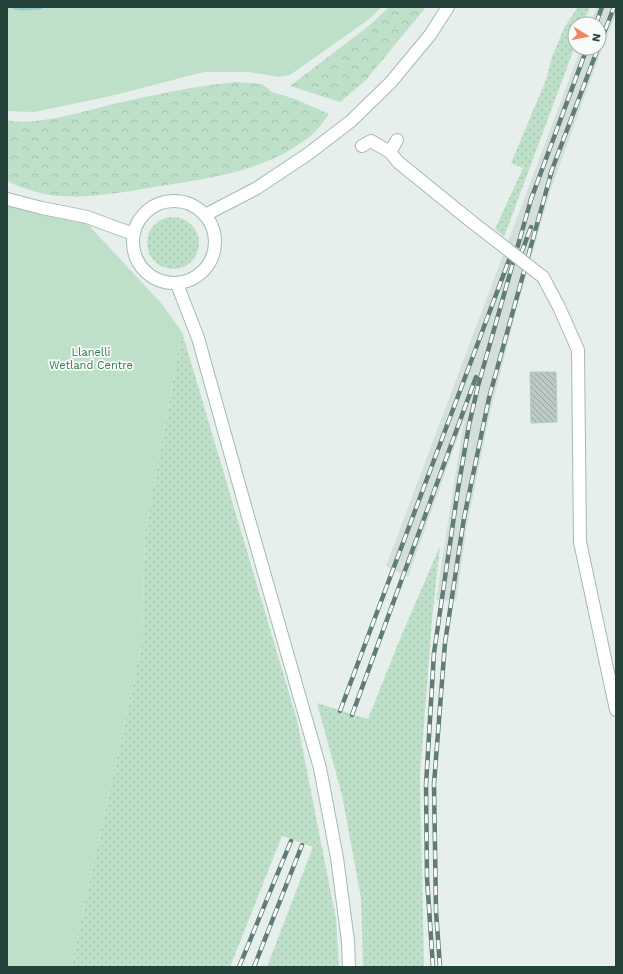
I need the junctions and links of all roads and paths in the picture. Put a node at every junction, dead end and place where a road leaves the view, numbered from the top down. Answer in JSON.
{"nodes":[{"id":1,"x":448,"y":7,"type":"edge"},
{"id":2,"x":397,"y":140,"type":"dead end"},
{"id":3,"x":362,"y":146,"type":"dead end"},
{"id":4,"x":390,"y":152,"type":"junction"},
{"id":5,"x":7,"y":199,"type":"edge"},
{"id":6,"x":205,"y":215,"type":"junction"},
{"id":7,"x":133,"y":234,"type":"junction"},
{"id":8,"x":177,"y":284,"type":"junction"},
{"id":9,"x":616,"y":710,"type":"edge"},
{"id":10,"x":349,"y":967,"type":"edge"}],
"edges":[{"from":1,"to":6,"type":"main road"},
{"from":2,"to":4,"type":"main road"},
{"from":3,"to":4,"type":"main road"},
{"from":4,"to":9,"type":"main road","bridge":true},
{"from":5,"to":7,"type":"main road"},
{"from":6,"to":7,"type":"main road"},
{"from":6,"to":8,"type":"main road"},
{"from":7,"to":8,"type":"main road"},
{"from":8,"to":10,"type":"main road","bridge":true}]}
